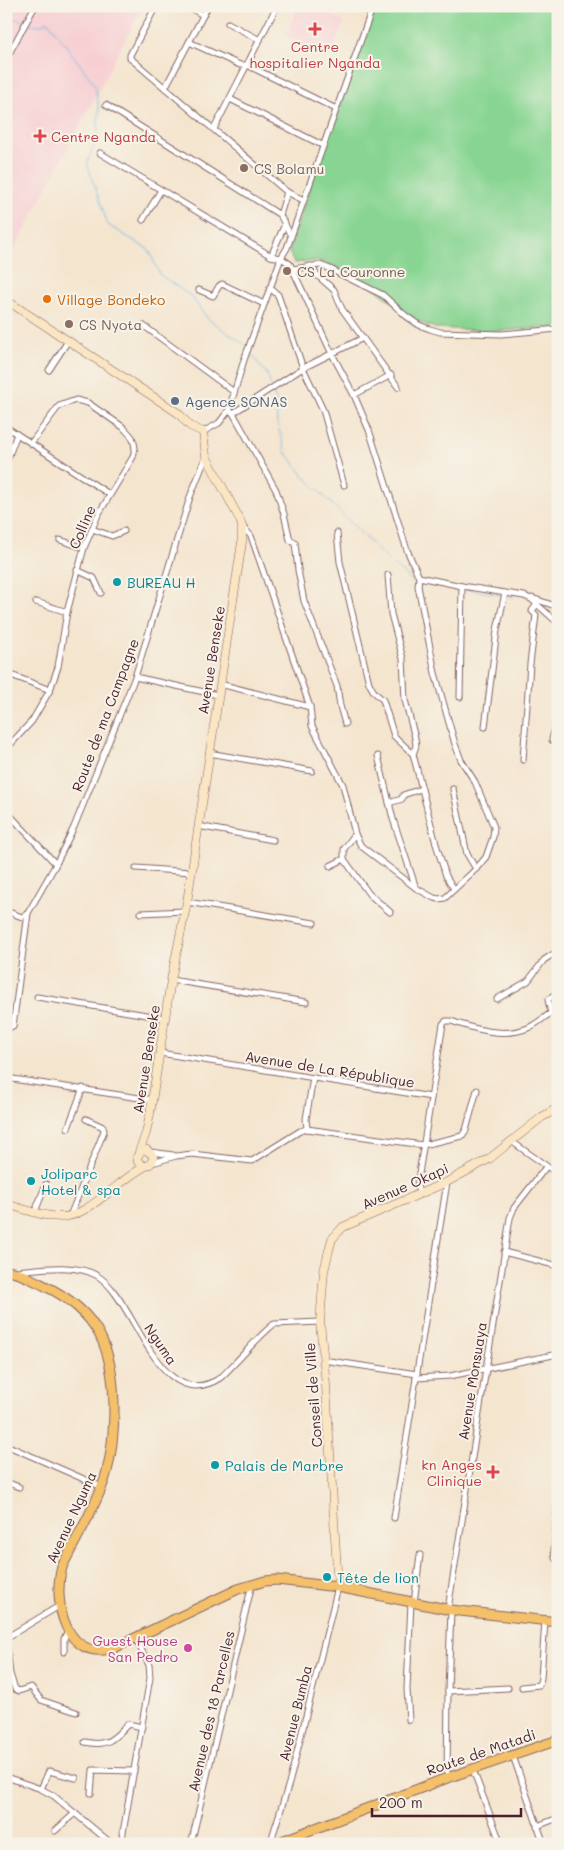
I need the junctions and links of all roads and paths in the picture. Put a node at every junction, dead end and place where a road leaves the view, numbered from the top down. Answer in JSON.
{"nodes":[{"id":1,"x":34,"y":6,"type":"edge"},
{"id":2,"x":156,"y":6,"type":"edge"},
{"id":3,"x":186,"y":6,"type":"edge"},
{"id":4,"x":208,"y":6,"type":"edge"},
{"id":5,"x":373,"y":6,"type":"edge"},
{"id":6,"x":274,"y":7,"type":"edge"},
{"id":7,"x":203,"y":15,"type":"junction"},
{"id":8,"x":228,"y":23,"type":"dead end"},
{"id":9,"x":260,"y":40,"type":"junction"},
{"id":10,"x":189,"y":42,"type":"junction"},
{"id":11,"x":6,"y":59,"type":"edge"},
{"id":12,"x":247,"y":65,"type":"junction"},
{"id":13,"x":165,"y":88,"type":"junction"},
{"id":14,"x":230,"y":99,"type":"junction"},
{"id":15,"x":106,"y":105,"type":"dead end"},
{"id":16,"x":336,"y":109,"type":"junction"},
{"id":17,"x":214,"y":129,"type":"junction"},
{"id":18,"x":322,"y":145,"type":"junction"},
{"id":19,"x":100,"y":153,"type":"dead end"},
{"id":20,"x":161,"y":190,"type":"junction"},
{"id":21,"x":287,"y":192,"type":"junction"},
{"id":22,"x":303,"y":200,"type":"junction"},
{"id":23,"x":280,"y":215,"type":"junction"},
{"id":24,"x":143,"y":220,"type":"dead end"},
{"id":25,"x":285,"y":224,"type":"junction"},
{"id":26,"x":291,"y":236,"type":"junction"},
{"id":27,"x":271,"y":256,"type":"junction"},
{"id":28,"x":281,"y":258,"type":"junction"},
{"id":29,"x":310,"y":266,"type":"junction"},
{"id":30,"x":293,"y":269,"type":"junction"},
{"id":31,"x":270,"y":288,"type":"junction"},
{"id":32,"x":199,"y":290,"type":"dead end"},
{"id":33,"x":6,"y":300,"type":"edge"},
{"id":34,"x":264,"y":304,"type":"junction"},
{"id":35,"x":144,"y":326,"type":"dead end"},
{"id":36,"x":558,"y":330,"type":"edge"},
{"id":37,"x":363,"y":338,"type":"junction"},
{"id":38,"x":68,"y":341,"type":"junction"},
{"id":39,"x":332,"y":354,"type":"junction"},
{"id":40,"x":303,"y":368,"type":"junction"},
{"id":41,"x":49,"y":370,"type":"dead end"},
{"id":42,"x":391,"y":376,"type":"junction"},
{"id":43,"x":398,"y":387,"type":"dead end"},
{"id":44,"x":234,"y":392,"type":"junction"},
{"id":45,"x":354,"y":395,"type":"junction"},
{"id":46,"x":231,"y":412,"type":"junction"},
{"id":47,"x":6,"y":427,"type":"edge"},
{"id":48,"x":203,"y":432,"type":"junction"},
{"id":49,"x":17,"y":434,"type":"junction"},
{"id":50,"x":31,"y":443,"type":"junction"},
{"id":51,"x":206,"y":456,"type":"junction"},
{"id":52,"x":6,"y":463,"type":"edge"},
{"id":53,"x":344,"y":485,"type":"dead end"},
{"id":54,"x":109,"y":494,"type":"junction"},
{"id":55,"x":242,"y":526,"type":"junction"},
{"id":56,"x":92,"y":529,"type":"junction"},
{"id":57,"x":124,"y":531,"type":"dead end"},
{"id":58,"x":337,"y":533,"type":"dead end"},
{"id":59,"x":60,"y":540,"type":"dead end"},
{"id":60,"x":84,"y":548,"type":"junction"},
{"id":61,"x":77,"y":570,"type":"junction"},
{"id":62,"x":388,"y":575,"type":"dead end"},
{"id":63,"x":419,"y":577,"type":"junction"},
{"id":64,"x":462,"y":586,"type":"junction"},
{"id":65,"x":101,"y":593,"type":"dead end"},
{"id":66,"x":505,"y":593,"type":"junction"},
{"id":67,"x":524,"y":596,"type":"junction"},
{"id":68,"x":36,"y":602,"type":"dead end"},
{"id":69,"x":535,"y":607,"type":"junction"},
{"id":70,"x":558,"y":607,"type":"edge"},
{"id":71,"x":67,"y":612,"type":"junction"},
{"id":72,"x":558,"y":623,"type":"edge"},
{"id":73,"x":6,"y":672,"type":"edge"},
{"id":74,"x":135,"y":677,"type":"junction"},
{"id":75,"x":220,"y":684,"type":"junction"},
{"id":76,"x":50,"y":690,"type":"junction"},
{"id":77,"x":218,"y":695,"type":"junction"},
{"id":78,"x":460,"y":697,"type":"dead end"},
{"id":79,"x":310,"y":707,"type":"junction"},
{"id":80,"x":558,"y":714,"type":"edge"},
{"id":81,"x":345,"y":724,"type":"dead end"},
{"id":82,"x":485,"y":727,"type":"dead end"},
{"id":83,"x":552,"y":740,"type":"dead end"},
{"id":84,"x":6,"y":749,"type":"edge"},
{"id":85,"x":209,"y":753,"type":"junction"},
{"id":86,"x":413,"y":754,"type":"junction"},
{"id":87,"x":378,"y":756,"type":"dead end"},
{"id":88,"x":523,"y":760,"type":"dead end"},
{"id":89,"x":312,"y":771,"type":"dead end"},
{"id":90,"x":421,"y":788,"type":"junction"},
{"id":91,"x":453,"y":789,"type":"dead end"},
{"id":92,"x":389,"y":804,"type":"junction"},
{"id":93,"x":6,"y":811,"type":"edge"},
{"id":94,"x":198,"y":826,"type":"junction"},
{"id":95,"x":355,"y":834,"type":"junction"},
{"id":96,"x":273,"y":840,"type":"dead end"},
{"id":97,"x":344,"y":859,"type":"junction"},
{"id":98,"x":56,"y":864,"type":"junction"},
{"id":99,"x":330,"y":866,"type":"dead end"},
{"id":100,"x":136,"y":868,"type":"dead end"},
{"id":101,"x":476,"y":869,"type":"junction"},
{"id":102,"x":191,"y":872,"type":"junction"},
{"id":103,"x":416,"y":888,"type":"junction"},
{"id":104,"x":454,"y":890,"type":"junction"},
{"id":105,"x":187,"y":902,"type":"junction"},
{"id":106,"x":6,"y":911,"type":"edge"},
{"id":107,"x":185,"y":912,"type":"junction"},
{"id":108,"x":390,"y":912,"type":"dead end"},
{"id":109,"x":141,"y":913,"type":"dead end"},
{"id":110,"x":26,"y":915,"type":"junction"},
{"id":111,"x":314,"y":924,"type":"dead end"},
{"id":112,"x":558,"y":951,"type":"edge"},
{"id":113,"x":171,"y":980,"type":"junction"},
{"id":114,"x":558,"y":991,"type":"edge"},
{"id":115,"x":38,"y":997,"type":"dead end"},
{"id":116,"x":497,"y":999,"type":"dead end"},
{"id":117,"x":306,"y":1002,"type":"dead end"},
{"id":118,"x":165,"y":1018,"type":"junction"},
{"id":119,"x":6,"y":1032,"type":"edge"},
{"id":120,"x":160,"y":1053,"type":"junction"},
{"id":121,"x":6,"y":1078,"type":"edge"},
{"id":122,"x":313,"y":1078,"type":"junction"},
{"id":123,"x":83,"y":1088,"type":"junction"},
{"id":124,"x":477,"y":1090,"type":"dead end"},
{"id":125,"x":431,"y":1097,"type":"junction"},
{"id":126,"x":153,"y":1100,"type":"junction"},
{"id":127,"x":558,"y":1108,"type":"edge"},
{"id":128,"x":86,"y":1119,"type":"dead end"},
{"id":129,"x":68,"y":1128,"type":"dead end"},
{"id":130,"x":307,"y":1129,"type":"junction"},
{"id":131,"x":511,"y":1141,"type":"junction"},
{"id":132,"x":423,"y":1145,"type":"junction"},
{"id":133,"x":144,"y":1153,"type":"junction"},
{"id":134,"x":176,"y":1156,"type":"junction"},
{"id":135,"x":148,"y":1164,"type":"junction"},
{"id":136,"x":546,"y":1167,"type":"junction"},
{"id":137,"x":558,"y":1174,"type":"edge"},
{"id":138,"x":127,"y":1177,"type":"junction"},
{"id":139,"x":447,"y":1182,"type":"junction"},
{"id":140,"x":46,"y":1184,"type":"dead end"},
{"id":141,"x":419,"y":1193,"type":"junction"},
{"id":142,"x":6,"y":1204,"type":"edge"},
{"id":143,"x":35,"y":1212,"type":"junction"},
{"id":144,"x":70,"y":1216,"type":"junction"},
{"id":145,"x":504,"y":1252,"type":"junction"},
{"id":146,"x":558,"y":1266,"type":"edge"},
{"id":147,"x":10,"y":1271,"type":"edge"},
{"id":148,"x":320,"y":1322,"type":"junction"},
{"id":149,"x":558,"y":1354,"type":"edge"},
{"id":150,"x":324,"y":1360,"type":"junction"},
{"id":151,"x":486,"y":1369,"type":"junction"},
{"id":152,"x":416,"y":1376,"type":"junction"},
{"id":153,"x":6,"y":1445,"type":"edge"},
{"id":154,"x":6,"y":1482,"type":"edge"},
{"id":155,"x":19,"y":1487,"type":"dead end"},
{"id":156,"x":102,"y":1487,"type":"junction"},
{"id":157,"x":558,"y":1496,"type":"edge"},
{"id":158,"x":394,"y":1518,"type":"dead end"},
{"id":159,"x":420,"y":1555,"type":"dead end"},
{"id":160,"x":558,"y":1561,"type":"edge"},
{"id":161,"x":252,"y":1584,"type":"junction"},
{"id":162,"x":338,"y":1587,"type":"junction"},
{"id":163,"x":412,"y":1603,"type":"junction"},
{"id":164,"x":60,"y":1606,"type":"junction"},
{"id":165,"x":450,"y":1610,"type":"junction"},
{"id":166,"x":545,"y":1621,"type":"junction"},
{"id":167,"x":558,"y":1622,"type":"edge"},
{"id":168,"x":68,"y":1630,"type":"junction"},
{"id":169,"x":6,"y":1638,"type":"edge"},
{"id":170,"x":136,"y":1638,"type":"junction"},
{"id":171,"x":64,"y":1652,"type":"dead end"},
{"id":172,"x":522,"y":1687,"type":"dead end"},
{"id":173,"x":508,"y":1688,"type":"dead end"},
{"id":174,"x":448,"y":1691,"type":"junction"},
{"id":175,"x":76,"y":1712,"type":"dead end"},
{"id":176,"x":408,"y":1720,"type":"dead end"},
{"id":177,"x":142,"y":1727,"type":"junction"},
{"id":178,"x":558,"y":1740,"type":"edge"},
{"id":179,"x":85,"y":1742,"type":"dead end"},
{"id":180,"x":513,"y":1756,"type":"junction"},
{"id":181,"x":134,"y":1770,"type":"junction"},
{"id":182,"x":473,"y":1770,"type":"junction"},
{"id":183,"x":6,"y":1777,"type":"edge"},
{"id":184,"x":76,"y":1778,"type":"dead end"},
{"id":185,"x":447,"y":1778,"type":"junction"},
{"id":186,"x":42,"y":1788,"type":"junction"},
{"id":187,"x":91,"y":1793,"type":"dead end"},
{"id":188,"x":75,"y":1813,"type":"junction"},
{"id":189,"x":558,"y":1818,"type":"edge"},
{"id":190,"x":537,"y":1826,"type":"junction"},
{"id":191,"x":55,"y":1832,"type":"dead end"},
{"id":192,"x":296,"y":1840,"type":"edge"},
{"id":193,"x":112,"y":1844,"type":"edge"},
{"id":194,"x":121,"y":1844,"type":"edge"},
{"id":195,"x":191,"y":1844,"type":"edge"},
{"id":196,"x":272,"y":1844,"type":"edge"},
{"id":197,"x":501,"y":1844,"type":"edge"},
{"id":198,"x":544,"y":1844,"type":"edge"}],
"edges":[{"from":1,"to":11,"type":"street"},
{"from":2,"to":13,"type":"street"},
{"from":3,"to":7,"type":"street"},
{"from":4,"to":7,"type":"street"},
{"from":5,"to":16,"type":"street"},
{"from":6,"to":9,"type":"street"},
{"from":7,"to":10,"type":"street"},
{"from":8,"to":9,"type":"street"},
{"from":9,"to":12,"type":"street"},
{"from":10,"to":12,"type":"street"},
{"from":10,"to":13,"type":"street"},
{"from":12,"to":14,"type":"street"},
{"from":12,"to":16,"type":"street"},
{"from":13,"to":17,"type":"street"},
{"from":14,"to":17,"type":"street"},
{"from":14,"to":18,"type":"street"},
{"from":15,"to":23,"type":"street"},
{"from":16,"to":18,"type":"street"},
{"from":17,"to":21,"type":"street"},
{"from":18,"to":22,"type":"street"},
{"from":19,"to":20,"type":"street"},
{"from":20,"to":24,"type":"street"},
{"from":20,"to":27,"type":"street"},
{"from":21,"to":22,"type":"street"},
{"from":21,"to":23,"type":"street"},
{"from":22,"to":26,"type":"street"},
{"from":23,"to":25,"type":"street"},
{"from":25,"to":26,"type":"street"},
{"from":25,"to":27,"type":"street"},
{"from":26,"to":28,"type":"street"},
{"from":27,"to":28,"type":"street"},
{"from":28,"to":30,"type":"street"},
{"from":28,"to":31,"type":"street"},
{"from":29,"to":30,"type":"street"},
{"from":29,"to":36,"type":"street"},
{"from":29,"to":37,"type":"street"},
{"from":30,"to":39,"type":"street"},
{"from":31,"to":34,"type":"street"},
{"from":31,"to":40,"type":"street"},
{"from":32,"to":34,"type":"street"},
{"from":33,"to":38,"type":"street"},
{"from":34,"to":44,"type":"street"},
{"from":35,"to":44,"type":"street"},
{"from":37,"to":39,"type":"street"},
{"from":37,"to":42,"type":"street"},
{"from":38,"to":41,"type":"street"},
{"from":38,"to":48,"type":"street"},
{"from":39,"to":40,"type":"street"},
{"from":39,"to":45,"type":"street"},
{"from":40,"to":46,"type":"street"},
{"from":40,"to":53,"type":"street"},
{"from":42,"to":43,"type":"street"},
{"from":42,"to":45,"type":"street"},
{"from":44,"to":46,"type":"street"},
{"from":45,"to":63,"type":"street"},
{"from":46,"to":48,"type":"street"},
{"from":46,"to":81,"type":"street"},
{"from":47,"to":49,"type":"street"},
{"from":48,"to":51,"type":"street","name":"Avenue Benseke"},
{"from":49,"to":50,"type":"street"},
{"from":49,"to":52,"type":"street"},
{"from":50,"to":54,"type":"street"},
{"from":50,"to":54,"type":"street","name":"Colline"},
{"from":51,"to":55,"type":"street","name":"Avenue Benseke"},
{"from":51,"to":74,"type":"street","name":"Route de ma Campagne"},
{"from":54,"to":56,"type":"street","name":"Colline"},
{"from":55,"to":75,"type":"street","name":"Avenue Benseke"},
{"from":55,"to":79,"type":"street"},
{"from":56,"to":57,"type":"street"},
{"from":56,"to":60,"type":"street","name":"Colline"},
{"from":58,"to":86,"type":"street"},
{"from":59,"to":60,"type":"street"},
{"from":60,"to":61,"type":"street","name":"Colline"},
{"from":61,"to":65,"type":"street"},
{"from":61,"to":71,"type":"street","name":"Colline"},
{"from":62,"to":86,"type":"street"},
{"from":63,"to":64,"type":"street"},
{"from":63,"to":101,"type":"street"},
{"from":64,"to":66,"type":"street"},
{"from":64,"to":78,"type":"street"},
{"from":66,"to":67,"type":"street"},
{"from":66,"to":82,"type":"street"},
{"from":67,"to":69,"type":"street"},
{"from":67,"to":70,"type":"street"},
{"from":68,"to":71,"type":"street"},
{"from":69,"to":72,"type":"street"},
{"from":69,"to":88,"type":"street"},
{"from":71,"to":76,"type":"street","name":"Colline"},
{"from":73,"to":76,"type":"street"},
{"from":74,"to":77,"type":"street"},
{"from":74,"to":98,"type":"street","name":"Route de ma Campagne"},
{"from":75,"to":77,"type":"street","name":"Avenue Benseke"},
{"from":75,"to":79,"type":"street"},
{"from":76,"to":84,"type":"street","name":"Colline"},
{"from":77,"to":85,"type":"street","name":"Avenue Benseke"},
{"from":79,"to":95,"type":"street"},
{"from":80,"to":83,"type":"street"},
{"from":85,"to":89,"type":"street"},
{"from":85,"to":94,"type":"street","name":"Avenue Benseke"},
{"from":86,"to":90,"type":"street"},
{"from":87,"to":92,"type":"street"},
{"from":90,"to":92,"type":"street"},
{"from":90,"to":104,"type":"street"},
{"from":91,"to":101,"type":"street"},
{"from":92,"to":103,"type":"street"},
{"from":93,"to":98,"type":"street"},
{"from":94,"to":96,"type":"street"},
{"from":94,"to":102,"type":"street","name":"Avenue Benseke"},
{"from":95,"to":97,"type":"street"},
{"from":95,"to":103,"type":"street"},
{"from":97,"to":99,"type":"street"},
{"from":97,"to":108,"type":"street"},
{"from":98,"to":110,"type":"street","name":"Route de ma Campagne"},
{"from":100,"to":102,"type":"street"},
{"from":101,"to":104,"type":"street"},
{"from":102,"to":105,"type":"street","name":"Avenue Benseke"},
{"from":103,"to":104,"type":"street"},
{"from":105,"to":107,"type":"street","name":"Avenue Benseke"},
{"from":105,"to":111,"type":"street"},
{"from":106,"to":110,"type":"street"},
{"from":107,"to":109,"type":"street"},
{"from":107,"to":113,"type":"street","name":"Avenue Benseke"},
{"from":110,"to":119,"type":"street"},
{"from":112,"to":116,"type":"street"},
{"from":113,"to":117,"type":"street"},
{"from":113,"to":118,"type":"street","name":"Avenue Benseke"},
{"from":114,"to":125,"type":"street"},
{"from":115,"to":118,"type":"street"},
{"from":118,"to":120,"type":"street","name":"Avenue Benseke"},
{"from":120,"to":122,"type":"street","name":"Avenue de La République"},
{"from":120,"to":126,"type":"street","name":"Avenue Benseke"},
{"from":121,"to":123,"type":"street"},
{"from":122,"to":125,"type":"street","name":"Avenue de La République"},
{"from":122,"to":130,"type":"street"},
{"from":123,"to":126,"type":"street"},
{"from":123,"to":129,"type":"street"},
{"from":124,"to":132,"type":"street"},
{"from":125,"to":132,"type":"street","name":"Avenue de La République"},
{"from":126,"to":133,"type":"street","name":"Avenue Benseke"},
{"from":127,"to":131,"type":"street","name":"Avenue Okapi"},
{"from":128,"to":144,"type":"street"},
{"from":130,"to":132,"type":"street"},
{"from":130,"to":134,"type":"street"},
{"from":131,"to":136,"type":"street"},
{"from":131,"to":139,"type":"street","name":"Avenue Okapi"},
{"from":132,"to":141,"type":"street","name":"Avenue de La République"},
{"from":133,"to":134,"type":"street"},
{"from":133,"to":135,"type":"street","name":"Avenue Benseke"},
{"from":133,"to":135,"type":"street"},
{"from":133,"to":138,"type":"street"},
{"from":134,"to":135,"type":"street"},
{"from":135,"to":138,"type":"street"},
{"from":136,"to":137,"type":"street"},
{"from":136,"to":145,"type":"street","name":"Avenue Monsuaya"},
{"from":138,"to":144,"type":"street"},
{"from":139,"to":141,"type":"street","name":"Avenue Okapi"},
{"from":139,"to":152,"type":"street"},
{"from":140,"to":143,"type":"street"},
{"from":141,"to":148,"type":"street","name":"Avenue Okapi"},
{"from":142,"to":143,"type":"street"},
{"from":143,"to":144,"type":"street"},
{"from":145,"to":146,"type":"street"},
{"from":145,"to":151,"type":"street","name":"Avenue Monsuaya"},
{"from":147,"to":148,"type":"street","name":"Nguma"},
{"from":147,"to":156,"type":"main road","name":"Avenue Nguma"},
{"from":148,"to":150,"type":"street","name":"Conseil de Ville"},
{"from":149,"to":151,"type":"street"},
{"from":150,"to":152,"type":"street"},
{"from":150,"to":162,"type":"street","name":"Conseil de Ville"},
{"from":151,"to":152,"type":"street"},
{"from":151,"to":165,"type":"street","name":"Avenue Monsuaya"},
{"from":152,"to":158,"type":"street"},
{"from":153,"to":156,"type":"street"},
{"from":154,"to":155,"type":"street"},
{"from":156,"to":164,"type":"main road","name":"Avenue Nguma"},
{"from":157,"to":160,"type":"street"},
{"from":159,"to":163,"type":"street"},
{"from":161,"to":162,"type":"main road","name":"Avenue Nguma"},
{"from":161,"to":170,"type":"main road","name":"Avenue Nguma"},
{"from":161,"to":195,"type":"street","name":"Avenue des 18 Parcelles"},
{"from":162,"to":163,"type":"main road","name":"Avenue Nguma"},
{"from":162,"to":196,"type":"street","name":"Avenue Bumba"},
{"from":163,"to":165,"type":"main road","name":"Avenue Nguma"},
{"from":163,"to":176,"type":"street"},
{"from":164,"to":168,"type":"main road","name":"Avenue Nguma"},
{"from":164,"to":169,"type":"street"},
{"from":165,"to":166,"type":"main road","name":"Avenue Nguma"},
{"from":165,"to":174,"type":"street","name":"Avenue Monsuaya"},
{"from":166,"to":167,"type":"main road","name":"Avenue Nguma"},
{"from":166,"to":172,"type":"street"},
{"from":168,"to":170,"type":"main road","name":"Avenue Nguma"},
{"from":168,"to":171,"type":"street"},
{"from":169,"to":175,"type":"street"},
{"from":170,"to":177,"type":"street"},
{"from":173,"to":174,"type":"street"},
{"from":174,"to":185,"type":"street","name":"Avenue Monsuaya"},
{"from":177,"to":179,"type":"street"},
{"from":177,"to":181,"type":"street"},
{"from":178,"to":180,"type":"main road","name":"Route de Matadi"},
{"from":180,"to":182,"type":"main road","name":"Route de Matadi"},
{"from":180,"to":190,"type":"street"},
{"from":181,"to":187,"type":"street"},
{"from":181,"to":194,"type":"street"},
{"from":182,"to":185,"type":"main road","name":"Route de Matadi"},
{"from":182,"to":197,"type":"street"},
{"from":183,"to":186,"type":"street"},
{"from":184,"to":186,"type":"street"},
{"from":185,"to":192,"type":"main road","name":"Route de Matadi"},
{"from":186,"to":188,"type":"street"},
{"from":188,"to":191,"type":"street"},
{"from":188,"to":193,"type":"street"},
{"from":189,"to":190,"type":"street"},
{"from":190,"to":198,"type":"street"},
{"from":192,"to":196,"type":"main road","name":"Route de Matadi"}]}
